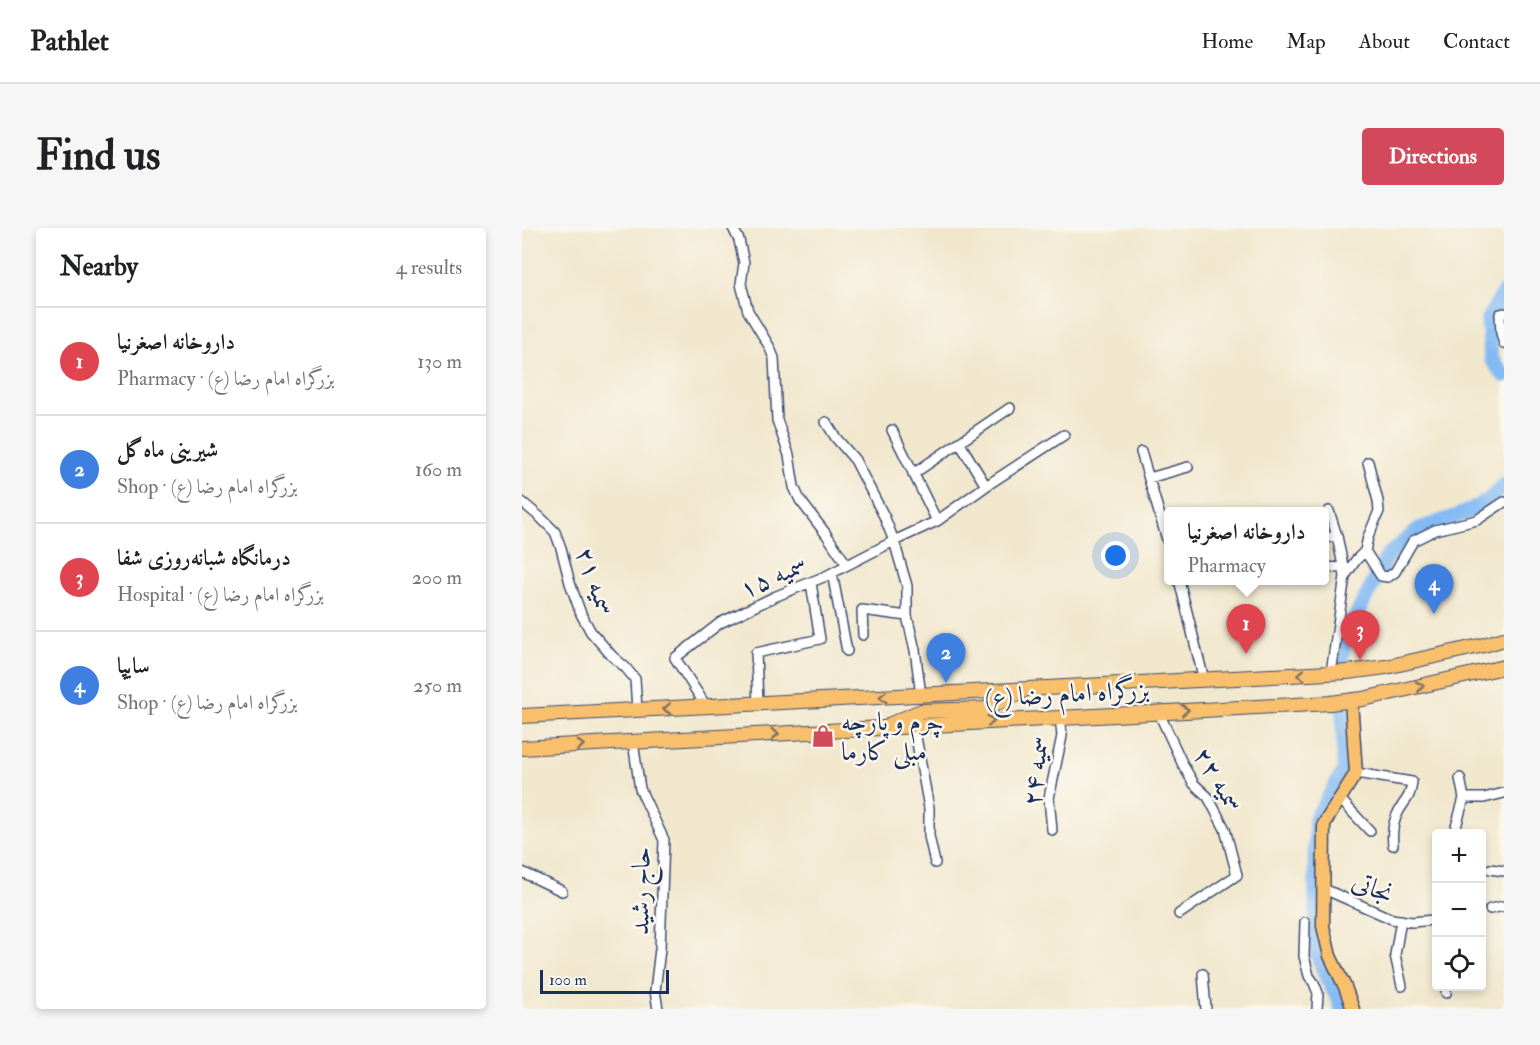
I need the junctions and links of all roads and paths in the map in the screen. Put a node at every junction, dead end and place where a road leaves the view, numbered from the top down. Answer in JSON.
{"nodes":[{"id":1,"x":733,"y":228,"type":"edge"},
{"id":2,"x":1502,"y":313,"type":"edge"},
{"id":3,"x":1504,"y":344,"type":"edge"},
{"id":4,"x":1010,"y":408,"type":"dead end"},
{"id":5,"x":826,"y":422,"type":"dead end"},
{"id":6,"x":892,"y":430,"type":"dead end"},
{"id":7,"x":1064,"y":435,"type":"dead end"},
{"id":8,"x":959,"y":442,"type":"junction"},
{"id":9,"x":1141,"y":452,"type":"dead end"},
{"id":10,"x":1368,"y":462,"type":"dead end"},
{"id":11,"x":1188,"y":467,"type":"dead end"},
{"id":12,"x":914,"y":474,"type":"junction"},
{"id":13,"x":1149,"y":478,"type":"junction"},
{"id":14,"x":986,"y":486,"type":"junction"},
{"id":15,"x":522,"y":502,"type":"edge"},
{"id":16,"x":1504,"y":502,"type":"edge"},
{"id":17,"x":1329,"y":511,"type":"dead end"},
{"id":18,"x":937,"y":522,"type":"junction"},
{"id":19,"x":1164,"y":529,"type":"edge"},
{"id":20,"x":1337,"y":536,"type":"junction"},
{"id":21,"x":1329,"y":537,"type":"edge"},
{"id":22,"x":894,"y":541,"type":"junction"},
{"id":23,"x":1365,"y":551,"type":"junction"},
{"id":24,"x":848,"y":565,"type":"junction"},
{"id":25,"x":1329,"y":568,"type":"edge"},
{"id":26,"x":1344,"y":572,"type":"junction"},
{"id":27,"x":832,"y":573,"type":"junction"},
{"id":28,"x":811,"y":583,"type":"junction"},
{"id":29,"x":1180,"y":585,"type":"edge"},
{"id":30,"x":907,"y":616,"type":"junction"},
{"id":31,"x":863,"y":635,"type":"dead end"},
{"id":32,"x":1504,"y":639,"type":"edge"},
{"id":33,"x":847,"y":651,"type":"dead end"},
{"id":34,"x":1504,"y":667,"type":"edge"},
{"id":35,"x":1331,"y":674,"type":"junction"},
{"id":36,"x":1204,"y":680,"type":"junction"},
{"id":37,"x":1029,"y":689,"type":"junction"},
{"id":38,"x":955,"y":693,"type":"junction"},
{"id":39,"x":921,"y":695,"type":"junction"},
{"id":40,"x":1351,"y":700,"type":"junction"},
{"id":41,"x":758,"y":704,"type":"junction"},
{"id":42,"x":706,"y":706,"type":"junction"},
{"id":43,"x":637,"y":710,"type":"junction"},
{"id":44,"x":1158,"y":711,"type":"junction"},
{"id":45,"x":522,"y":716,"type":"edge"},
{"id":46,"x":956,"y":717,"type":"junction"},
{"id":47,"x":1060,"y":717,"type":"junction"},
{"id":48,"x":914,"y":726,"type":"junction"},
{"id":49,"x":885,"y":727,"type":"junction"},
{"id":50,"x":633,"y":742,"type":"junction"},
{"id":51,"x":522,"y":748,"type":"edge"},
{"id":52,"x":1356,"y":773,"type":"junction"},
{"id":53,"x":1460,"y":778,"type":"dead end"},
{"id":54,"x":1504,"y":793,"type":"edge"},
{"id":55,"x":1464,"y":798,"type":"junction"},
{"id":56,"x":1340,"y":799,"type":"junction"},
{"id":57,"x":1455,"y":829,"type":"edge"},
{"id":58,"x":1052,"y":830,"type":"dead end"},
{"id":59,"x":1370,"y":831,"type":"dead end"},
{"id":60,"x":1393,"y":845,"type":"dead end"},
{"id":61,"x":935,"y":863,"type":"dead end"},
{"id":62,"x":1490,"y":869,"type":"dead end"},
{"id":63,"x":1504,"y":871,"type":"edge"},
{"id":64,"x":522,"y":872,"type":"edge"},
{"id":65,"x":1324,"y":889,"type":"junction"},
{"id":66,"x":562,"y":891,"type":"dead end"},
{"id":67,"x":1504,"y":906,"type":"edge"},
{"id":68,"x":1490,"y":909,"type":"dead end"},
{"id":69,"x":1179,"y":914,"type":"dead end"},
{"id":70,"x":1401,"y":920,"type":"junction"},
{"id":71,"x":1432,"y":920,"type":"edge"},
{"id":72,"x":1305,"y":922,"type":"dead end"},
{"id":73,"x":1203,"y":974,"type":"dead end"},
{"id":74,"x":1402,"y":986,"type":"dead end"},
{"id":75,"x":658,"y":1009,"type":"edge"},
{"id":76,"x":1206,"y":1009,"type":"edge"},
{"id":77,"x":1317,"y":1009,"type":"edge"},
{"id":78,"x":1353,"y":1009,"type":"edge"}],
"edges":[{"from":1,"to":24,"type":"street"},
{"from":2,"to":3,"type":"street"},
{"from":4,"to":8,"type":"street"},
{"from":5,"to":22,"type":"street"},
{"from":6,"to":12,"type":"street"},
{"from":7,"to":14,"type":"street","name":"سمیه ۱۵"},
{"from":8,"to":12,"type":"street"},
{"from":8,"to":14,"type":"street"},
{"from":9,"to":13,"type":"street"},
{"from":10,"to":23,"type":"street"},
{"from":11,"to":13,"type":"street"},
{"from":12,"to":18,"type":"street"},
{"from":13,"to":19,"type":"street"},
{"from":14,"to":18,"type":"street","name":"سمیه ۱۵"},
{"from":15,"to":43,"type":"street","name":"سمیه ۲۱"},
{"from":16,"to":23,"type":"street"},
{"from":17,"to":20,"type":"street"},
{"from":18,"to":22,"type":"street","name":"سمیه ۱۵"},
{"from":20,"to":21,"type":"street"},
{"from":20,"to":26,"type":"street"},
{"from":22,"to":24,"type":"street","name":"سمیه ۱۵"},
{"from":22,"to":30,"type":"street"},
{"from":23,"to":26,"type":"street"},
{"from":24,"to":27,"type":"street","name":"سمیه ۱۵"},
{"from":25,"to":26,"type":"street"},
{"from":26,"to":35,"type":"street"},
{"from":27,"to":28,"type":"street","name":"سمیه ۱۵"},
{"from":27,"to":33,"type":"street"},
{"from":28,"to":41,"type":"street"},
{"from":28,"to":42,"type":"street","name":"سمیه ۱۵"},
{"from":29,"to":36,"type":"street"},
{"from":30,"to":31,"type":"street"},
{"from":30,"to":39,"type":"street"},
{"from":32,"to":35,"type":"highway","name":"بزرگراه امام رضا (ع)"},
{"from":40,"to":34,"type":"highway","name":"بزرگراه امام رضا (ع)","one_way":true},
{"from":35,"to":36,"type":"highway","name":"بزرگراه امام رضا (ع)","one_way":true},
{"from":36,"to":37,"type":"highway","name":"بزرگراه امام رضا (ع)"},
{"from":37,"to":38,"type":"highway","name":"بزرگراه امام رضا (ع)"},
{"from":37,"to":46,"type":"highway"},
{"from":38,"to":39,"type":"highway","name":"بزرگراه امام رضا (ع)"},
{"from":38,"to":46,"type":"highway"},
{"from":39,"to":41,"type":"highway","name":"بزرگراه امام رضا (ع)","one_way":true},
{"from":44,"to":40,"type":"highway","name":"بزرگراه امام رضا (ع)","one_way":true},
{"from":40,"to":52,"type":"main road"},
{"from":41,"to":42,"type":"highway","name":"بزرگراه امام رضا (ع)"},
{"from":42,"to":43,"type":"highway","name":"بزرگراه امام رضا (ع)","one_way":true},
{"from":43,"to":45,"type":"highway","name":"بزرگراه امام رضا (ع)"},
{"from":44,"to":47,"type":"highway","name":"بزرگراه امام رضا (ع)"},
{"from":44,"to":69,"type":"street","name":"سمیه ۲۲"},
{"from":46,"to":47,"type":"highway","name":"بزرگراه امام رضا (ع)","one_way":true},
{"from":46,"to":48,"type":"highway","name":"بزرگراه امام رضا (ع)"},
{"from":46,"to":49,"type":"highway"},
{"from":47,"to":58,"type":"street","name":"سمیه ۲۴"},
{"from":48,"to":49,"type":"highway","name":"بزرگراه امام رضا (ع)"},
{"from":48,"to":61,"type":"street"},
{"from":50,"to":49,"type":"highway","name":"بزرگراه امام رضا (ع)","one_way":true},
{"from":51,"to":50,"type":"highway","name":"بزرگراه امام رضا (ع)","one_way":true},
{"from":50,"to":75,"type":"street","name":"حاج رشید"},
{"from":52,"to":56,"type":"main road"},
{"from":52,"to":60,"type":"street"},
{"from":53,"to":55,"type":"street"},
{"from":54,"to":55,"type":"street"},
{"from":55,"to":57,"type":"street"},
{"from":56,"to":59,"type":"street"},
{"from":56,"to":65,"type":"main road"},
{"from":62,"to":63,"type":"street"},
{"from":64,"to":66,"type":"street"},
{"from":65,"to":70,"type":"street","name":"نجاتی"},
{"from":65,"to":78,"type":"main road"},
{"from":67,"to":68,"type":"street"},
{"from":70,"to":71,"type":"street","name":"نجاتی"},
{"from":70,"to":74,"type":"street"},
{"from":72,"to":77,"type":"street"},
{"from":73,"to":76,"type":"street"}]}
